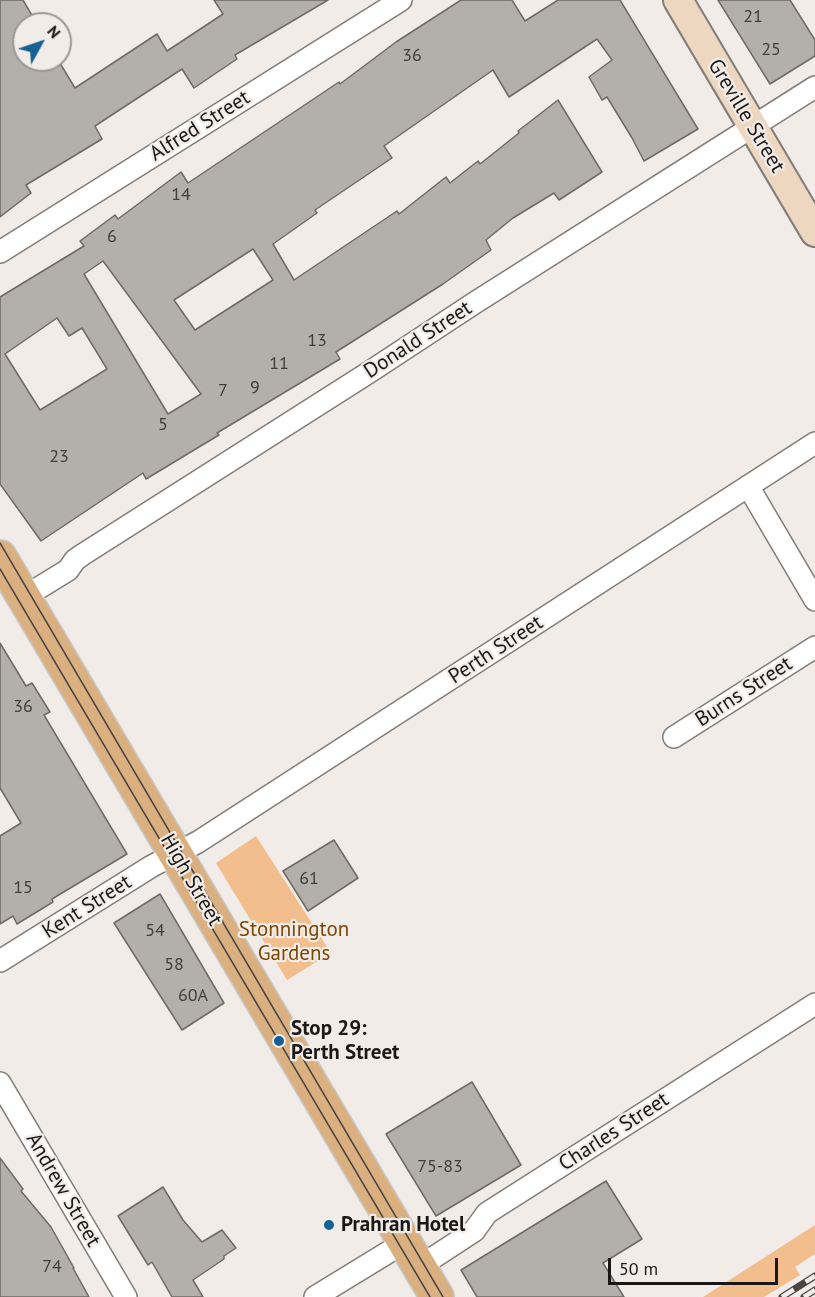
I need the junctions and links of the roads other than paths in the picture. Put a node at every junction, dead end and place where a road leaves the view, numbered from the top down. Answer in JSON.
{"nodes":[{"id":1,"x":401,"y":0,"type":"edge"},
{"id":2,"x":678,"y":0,"type":"edge"},
{"id":3,"x":815,"y":87,"type":"edge"},
{"id":4,"x":753,"y":127,"type":"junction"},
{"id":5,"x":815,"y":232,"type":"edge"},
{"id":6,"x":0,"y":252,"type":"edge"},
{"id":7,"x":815,"y":443,"type":"edge"},
{"id":8,"x":748,"y":486,"type":"junction"},
{"id":9,"x":0,"y":557,"type":"edge"},
{"id":10,"x":24,"y":597,"type":"junction"},
{"id":11,"x":815,"y":600,"type":"edge"},
{"id":12,"x":815,"y":647,"type":"edge"},
{"id":13,"x":674,"y":737,"type":"dead end"},
{"id":14,"x":176,"y":854,"type":"junction"},
{"id":15,"x":0,"y":961,"type":"edge"},
{"id":16,"x":815,"y":1004,"type":"edge"},
{"id":17,"x":0,"y":1083,"type":"edge"},
{"id":18,"x":412,"y":1254,"type":"junction"},
{"id":19,"x":126,"y":1297,"type":"edge"},
{"id":20,"x":315,"y":1297,"type":"edge"},
{"id":21,"x":437,"y":1297,"type":"edge"}],
"edges":[{"from":1,"to":6,"type":"street","name":"Alfred Street"},
{"from":2,"to":4,"type":"street","name":"Greville Street"},
{"from":3,"to":4,"type":"street","name":"Donald Street"},
{"from":4,"to":5,"type":"street","name":"Greville Street"},
{"from":4,"to":10,"type":"street","name":"Donald Street"},
{"from":7,"to":8,"type":"street","name":"Perth Street"},
{"from":8,"to":11,"type":"street"},
{"from":8,"to":14,"type":"street","name":"Perth Street"},
{"from":9,"to":10,"type":"main road","name":"High Street"},
{"from":10,"to":14,"type":"main road","name":"High Street"},
{"from":12,"to":13,"type":"street","name":"Burns Street"},
{"from":14,"to":15,"type":"street","name":"Kent Street"},
{"from":14,"to":18,"type":"main road","name":"High Street"},
{"from":16,"to":18,"type":"street","name":"Charles Street"},
{"from":17,"to":19,"type":"street","name":"Andrew Street"},
{"from":18,"to":20,"type":"street","name":"Charles Street"},
{"from":18,"to":21,"type":"main road","name":"High Street"}]}
